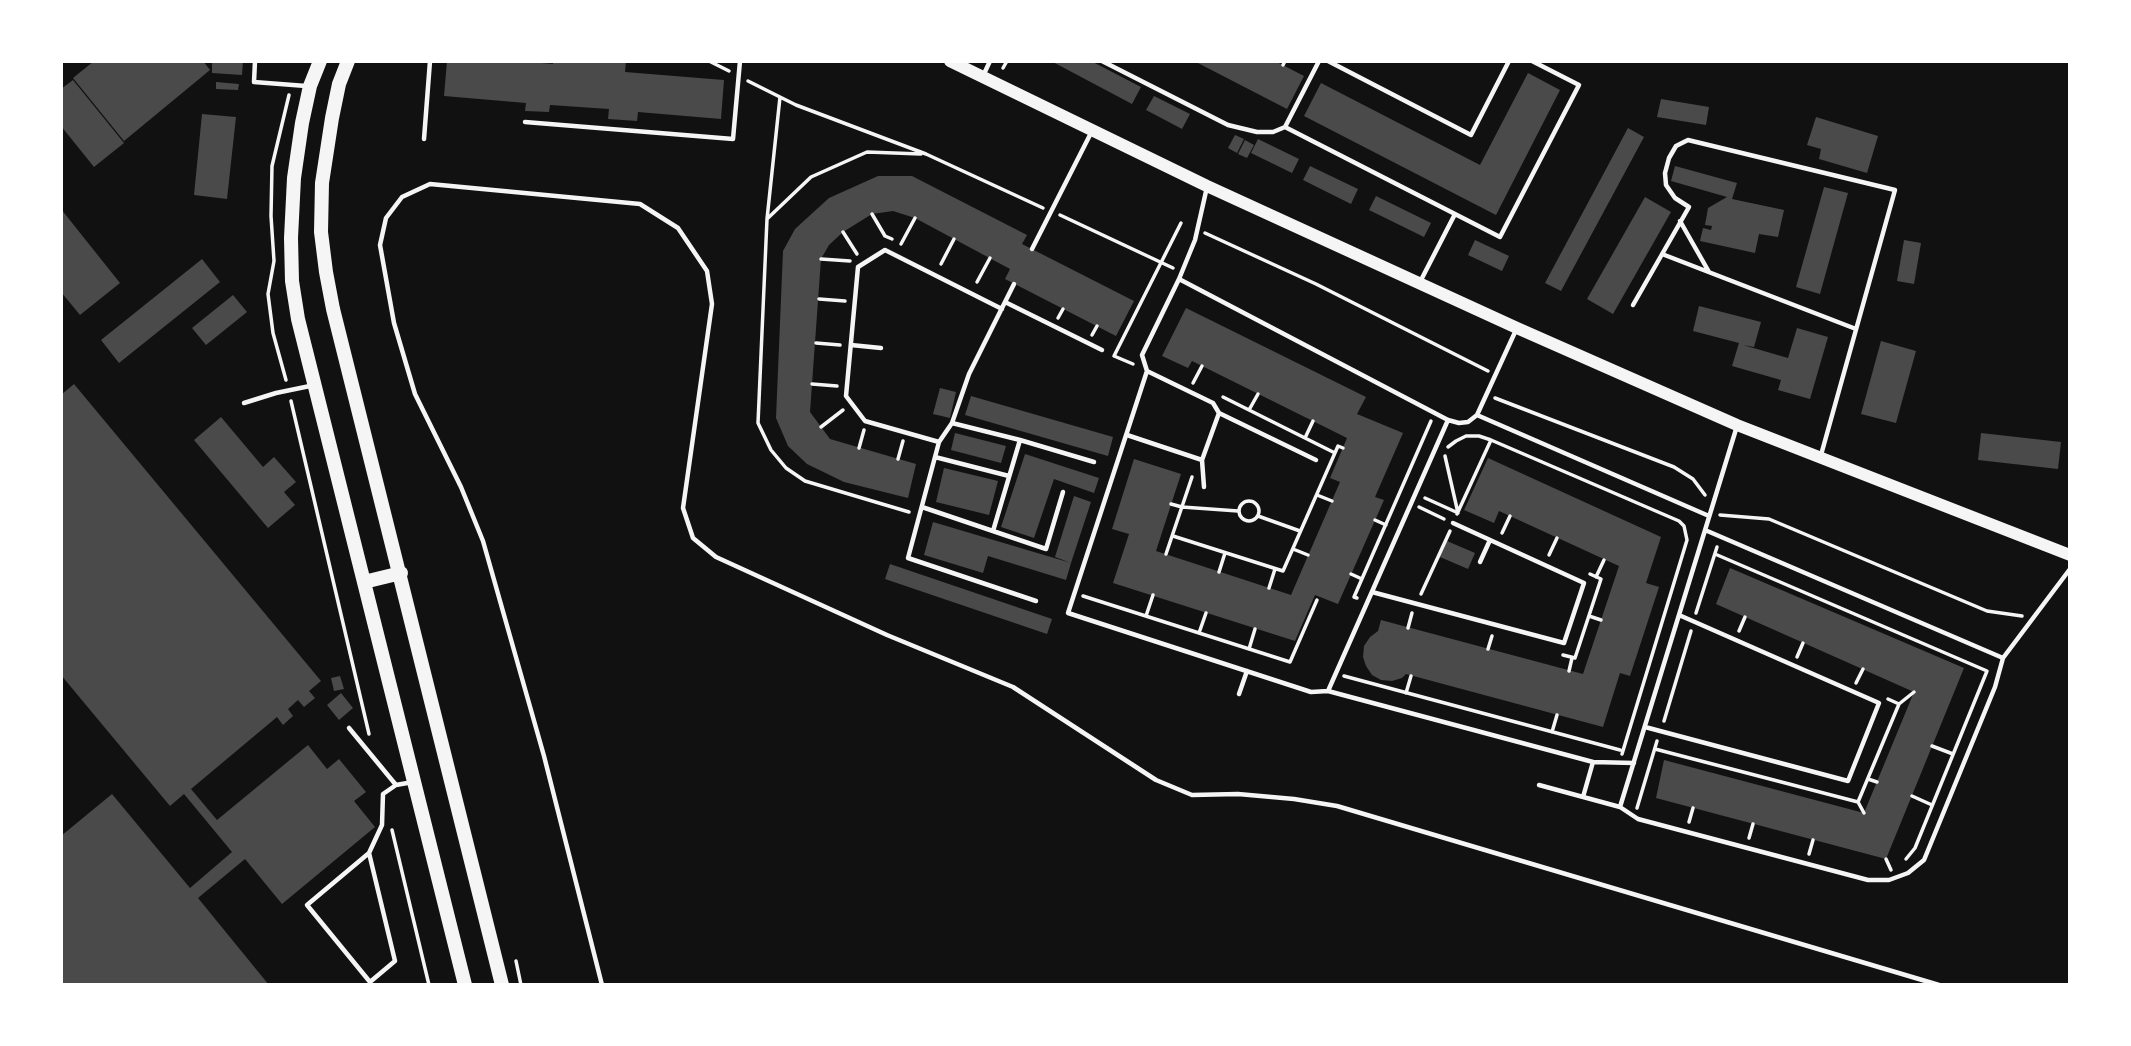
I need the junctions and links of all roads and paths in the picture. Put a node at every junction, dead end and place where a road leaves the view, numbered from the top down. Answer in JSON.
{"nodes":[{"id":1,"x":255,"y":61,"type":"edge"},
{"id":2,"x":320,"y":61,"type":"edge"},
{"id":3,"x":348,"y":61,"type":"edge"},
{"id":4,"x":430,"y":61,"type":"edge"},
{"id":5,"x":709,"y":61,"type":"edge"},
{"id":6,"x":740,"y":61,"type":"edge"},
{"id":7,"x":950,"y":61,"type":"edge"},
{"id":8,"x":990,"y":61,"type":"edge"},
{"id":9,"x":1007,"y":61,"type":"edge"},
{"id":10,"x":1102,"y":61,"type":"edge"},
{"id":11,"x":1319,"y":61,"type":"edge"},
{"id":12,"x":1328,"y":61,"type":"edge"},
{"id":13,"x":1509,"y":61,"type":"edge"},
{"id":14,"x":1532,"y":61,"type":"edge"},
{"id":15,"x":1003,"y":68,"type":"dead end"},
{"id":16,"x":739,"y":76,"type":"junction"},
{"id":17,"x":983,"y":76,"type":"junction"},
{"id":18,"x":310,"y":86,"type":"junction"},
{"id":19,"x":780,"y":97,"type":"junction"},
{"id":20,"x":525,"y":122,"type":"dead end"},
{"id":21,"x":1285,"y":127,"type":"junction"},
{"id":22,"x":1092,"y":130,"type":"junction"},
{"id":23,"x":424,"y":139,"type":"dead end"},
{"id":24,"x":926,"y":155,"type":"junction"},
{"id":25,"x":1207,"y":186,"type":"junction"},
{"id":26,"x":1051,"y":211,"type":"junction"},
{"id":27,"x":872,"y":214,"type":"dead end"},
{"id":28,"x":1455,"y":214,"type":"junction"},
{"id":29,"x":915,"y":218,"type":"dead end"},
{"id":30,"x":767,"y":219,"type":"junction"},
{"id":31,"x":1681,"y":221,"type":"junction"},
{"id":32,"x":1181,"y":223,"type":"dead end"},
{"id":33,"x":843,"y":232,"type":"dead end"},
{"id":34,"x":1205,"y":233,"type":"dead end"},
{"id":35,"x":886,"y":236,"type":"dead end"},
{"id":36,"x":954,"y":239,"type":"dead end"},
{"id":37,"x":901,"y":244,"type":"dead end"},
{"id":38,"x":1032,"y":249,"type":"dead end"},
{"id":39,"x":857,"y":254,"type":"dead end"},
{"id":40,"x":1662,"y":254,"type":"junction"},
{"id":41,"x":990,"y":258,"type":"dead end"},
{"id":42,"x":821,"y":259,"type":"dead end"},
{"id":43,"x":850,"y":261,"type":"dead end"},
{"id":44,"x":1161,"y":262,"type":"junction"},
{"id":45,"x":941,"y":264,"type":"dead end"},
{"id":46,"x":1182,"y":272,"type":"junction"},
{"id":47,"x":1709,"y":272,"type":"junction"},
{"id":48,"x":1179,"y":279,"type":"junction"},
{"id":49,"x":977,"y":282,"type":"dead end"},
{"id":50,"x":1419,"y":282,"type":"junction"},
{"id":51,"x":1014,"y":284,"type":"dead end"},
{"id":52,"x":818,"y":299,"type":"dead end"},
{"id":53,"x":847,"y":301,"type":"dead end"},
{"id":54,"x":1005,"y":302,"type":"junction"},
{"id":55,"x":1633,"y":305,"type":"dead end"},
{"id":56,"x":1002,"y":309,"type":"junction"},
{"id":57,"x":1063,"y":309,"type":"dead end"},
{"id":58,"x":1059,"y":318,"type":"dead end"},
{"id":59,"x":1097,"y":326,"type":"dead end"},
{"id":60,"x":1517,"y":328,"type":"junction"},
{"id":61,"x":1856,"y":329,"type":"junction"},
{"id":62,"x":1092,"y":335,"type":"dead end"},
{"id":63,"x":816,"y":343,"type":"dead end"},
{"id":64,"x":842,"y":345,"type":"dead end"},
{"id":65,"x":851,"y":345,"type":"junction"},
{"id":66,"x":881,"y":348,"type":"dead end"},
{"id":67,"x":1102,"y":350,"type":"dead end"},
{"id":68,"x":1202,"y":366,"type":"dead end"},
{"id":69,"x":1147,"y":371,"type":"junction"},
{"id":70,"x":1496,"y":375,"type":"junction"},
{"id":71,"x":1193,"y":383,"type":"dead end"},
{"id":72,"x":812,"y":384,"type":"dead end"},
{"id":73,"x":315,"y":385,"type":"junction"},
{"id":74,"x":839,"y":386,"type":"dead end"},
{"id":75,"x":1216,"y":394,"type":"dead end"},
{"id":76,"x":1258,"y":394,"type":"dead end"},
{"id":77,"x":1487,"y":395,"type":"junction"},
{"id":78,"x":244,"y":403,"type":"dead end"},
{"id":79,"x":845,"y":409,"type":"dead end"},
{"id":80,"x":1249,"y":410,"type":"junction"},
{"id":81,"x":1219,"y":413,"type":"junction"},
{"id":82,"x":1435,"y":413,"type":"junction"},
{"id":83,"x":1477,"y":415,"type":"junction"},
{"id":84,"x":1448,"y":420,"type":"junction"},
{"id":85,"x":1314,"y":421,"type":"dead end"},
{"id":86,"x":952,"y":423,"type":"junction"},
{"id":87,"x":1737,"y":425,"type":"junction"},
{"id":88,"x":821,"y":427,"type":"dead end"},
{"id":89,"x":865,"y":428,"type":"dead end"},
{"id":90,"x":1127,"y":435,"type":"junction"},
{"id":91,"x":1305,"y":438,"type":"junction"},
{"id":92,"x":904,"y":439,"type":"dead end"},
{"id":93,"x":1020,"y":440,"type":"junction"},
{"id":94,"x":1492,"y":440,"type":"junction"},
{"id":95,"x":939,"y":442,"type":"junction"},
{"id":96,"x":859,"y":447,"type":"dead end"},
{"id":97,"x":1343,"y":448,"type":"dead end"},
{"id":98,"x":1335,"y":453,"type":"junction"},
{"id":99,"x":935,"y":457,"type":"junction"},
{"id":100,"x":1820,"y":457,"type":"junction"},
{"id":101,"x":898,"y":459,"type":"dead end"},
{"id":102,"x":1202,"y":460,"type":"junction"},
{"id":103,"x":1317,"y":460,"type":"dead end"},
{"id":104,"x":1094,"y":462,"type":"dead end"},
{"id":105,"x":1194,"y":469,"type":"dead end"},
{"id":106,"x":1009,"y":476,"type":"junction"},
{"id":107,"x":1204,"y":487,"type":"dead end"},
{"id":108,"x":1063,"y":492,"type":"dead end"},
{"id":109,"x":1317,"y":495,"type":"junction"},
{"id":110,"x":1423,"y":497,"type":"dead end"},
{"id":111,"x":1332,"y":501,"type":"dead end"},
{"id":112,"x":1411,"y":503,"type":"junction"},
{"id":113,"x":1171,"y":504,"type":"dead end"},
{"id":114,"x":1712,"y":506,"type":"junction"},
{"id":115,"x":922,"y":507,"type":"junction"},
{"id":116,"x":1182,"y":507,"type":"junction"},
{"id":117,"x":1238,"y":511,"type":"junction"},
{"id":118,"x":913,"y":513,"type":"dead end"},
{"id":119,"x":1458,"y":513,"type":"junction"},
{"id":120,"x":1258,"y":516,"type":"junction"},
{"id":121,"x":1510,"y":516,"type":"dead end"},
{"id":122,"x":1709,"y":516,"type":"junction"},
{"id":123,"x":1375,"y":520,"type":"dead end"},
{"id":124,"x":1453,"y":523,"type":"junction"},
{"id":125,"x":1386,"y":525,"type":"junction"},
{"id":126,"x":1705,"y":530,"type":"junction"},
{"id":127,"x":993,"y":531,"type":"junction"},
{"id":128,"x":1300,"y":531,"type":"junction"},
{"id":129,"x":1502,"y":533,"type":"dead end"},
{"id":130,"x":1173,"y":536,"type":"junction"},
{"id":131,"x":1720,"y":537,"type":"junction"},
{"id":132,"x":1557,"y":538,"type":"dead end"},
{"id":133,"x":1490,"y":540,"type":"junction"},
{"id":134,"x":1293,"y":549,"type":"junction"},
{"id":135,"x":1225,"y":553,"type":"junction"},
{"id":136,"x":1715,"y":554,"type":"junction"},
{"id":137,"x":1166,"y":555,"type":"dead end"},
{"id":138,"x":1308,"y":555,"type":"dead end"},
{"id":139,"x":1549,"y":555,"type":"dead end"},
{"id":140,"x":2070,"y":555,"type":"edge"},
{"id":141,"x":1604,"y":559,"type":"dead end"},
{"id":142,"x":1480,"y":562,"type":"dead end"},
{"id":143,"x":1275,"y":569,"type":"junction"},
{"id":144,"x":2070,"y":569,"type":"edge"},
{"id":145,"x":1219,"y":572,"type":"dead end"},
{"id":146,"x":401,"y":573,"type":"junction"},
{"id":147,"x":1351,"y":575,"type":"dead end"},
{"id":148,"x":1362,"y":579,"type":"junction"},
{"id":149,"x":364,"y":582,"type":"junction"},
{"id":150,"x":1269,"y":588,"type":"dead end"},
{"id":151,"x":1372,"y":592,"type":"junction"},
{"id":152,"x":1075,"y":593,"type":"junction"},
{"id":153,"x":1153,"y":596,"type":"dead end"},
{"id":154,"x":1317,"y":600,"type":"dead end"},
{"id":155,"x":1036,"y":601,"type":"dead end"},
{"id":156,"x":1367,"y":603,"type":"junction"},
{"id":157,"x":1416,"y":604,"type":"junction"},
{"id":158,"x":1206,"y":613,"type":"dead end"},
{"id":159,"x":1679,"y":615,"type":"junction"},
{"id":160,"x":1146,"y":616,"type":"junction"},
{"id":161,"x":1589,"y":616,"type":"junction"},
{"id":162,"x":1745,"y":617,"type":"dead end"},
{"id":163,"x":2034,"y":618,"type":"junction"},
{"id":164,"x":1601,"y":620,"type":"dead end"},
{"id":165,"x":1694,"y":622,"type":"junction"},
{"id":166,"x":1742,"y":625,"type":"dead end"},
{"id":167,"x":1408,"y":628,"type":"dead end"},
{"id":168,"x":1255,"y":629,"type":"dead end"},
{"id":169,"x":1199,"y":633,"type":"junction"},
{"id":170,"x":1492,"y":636,"type":"dead end"},
{"id":171,"x":1803,"y":643,"type":"dead end"},
{"id":172,"x":1249,"y":649,"type":"junction"},
{"id":173,"x":1488,"y":649,"type":"dead end"},
{"id":174,"x":1796,"y":659,"type":"dead end"},
{"id":175,"x":2003,"y":659,"type":"junction"},
{"id":176,"x":1863,"y":669,"type":"dead end"},
{"id":177,"x":1247,"y":671,"type":"junction"},
{"id":178,"x":1569,"y":671,"type":"dead end"},
{"id":179,"x":1344,"y":676,"type":"dead end"},
{"id":180,"x":1411,"y":676,"type":"dead end"},
{"id":181,"x":1856,"y":685,"type":"dead end"},
{"id":182,"x":1328,"y":691,"type":"junction"},
{"id":183,"x":1914,"y":692,"type":"dead end"},
{"id":184,"x":1406,"y":693,"type":"junction"},
{"id":185,"x":1239,"y":694,"type":"dead end"},
{"id":186,"x":1557,"y":715,"type":"dead end"},
{"id":187,"x":1645,"y":727,"type":"junction"},
{"id":188,"x":349,"y":728,"type":"dead end"},
{"id":189,"x":1889,"y":728,"type":"junction"},
{"id":190,"x":1660,"y":731,"type":"junction"},
{"id":191,"x":1552,"y":732,"type":"junction"},
{"id":192,"x":1898,"y":732,"type":"dead end"},
{"id":193,"x":1932,"y":746,"type":"dead end"},
{"id":194,"x":1655,"y":749,"type":"junction"},
{"id":195,"x":1623,"y":751,"type":"junction"},
{"id":196,"x":1953,"y":754,"type":"junction"},
{"id":197,"x":1592,"y":762,"type":"junction"},
{"id":198,"x":1705,"y":762,"type":"junction"},
{"id":199,"x":1619,"y":763,"type":"junction"},
{"id":200,"x":1633,"y":763,"type":"junction"},
{"id":201,"x":1703,"y":770,"type":"dead end"},
{"id":202,"x":1765,"y":778,"type":"junction"},
{"id":203,"x":1868,"y":779,"type":"junction"},
{"id":204,"x":416,"y":782,"type":"junction"},
{"id":205,"x":1877,"y":782,"type":"dead end"},
{"id":206,"x":396,"y":785,"type":"junction"},
{"id":207,"x":1539,"y":785,"type":"dead end"},
{"id":208,"x":1763,"y":786,"type":"dead end"},
{"id":209,"x":383,"y":794,"type":"junction"},
{"id":210,"x":1825,"y":794,"type":"junction"},
{"id":211,"x":1912,"y":796,"type":"dead end"},
{"id":212,"x":1583,"y":797,"type":"junction"},
{"id":213,"x":1823,"y":802,"type":"dead end"},
{"id":214,"x":1858,"y":802,"type":"junction"},
{"id":215,"x":1932,"y":805,"type":"junction"},
{"id":216,"x":1620,"y":807,"type":"junction"},
{"id":217,"x":1693,"y":808,"type":"dead end"},
{"id":218,"x":1636,"y":810,"type":"dead end"},
{"id":219,"x":1864,"y":813,"type":"dead end"},
{"id":220,"x":1691,"y":816,"type":"dead end"},
{"id":221,"x":1753,"y":824,"type":"dead end"},
{"id":222,"x":1751,"y":832,"type":"dead end"},
{"id":223,"x":1813,"y":840,"type":"dead end"},
{"id":224,"x":1811,"y":848,"type":"dead end"},
{"id":225,"x":369,"y":853,"type":"junction"},
{"id":226,"x":1886,"y":859,"type":"dead end"},
{"id":227,"x":1905,"y":861,"type":"dead end"},
{"id":228,"x":1898,"y":865,"type":"dead end"},
{"id":229,"x":516,"y":961,"type":"dead end"},
{"id":230,"x":429,"y":985,"type":"edge"},
{"id":231,"x":466,"y":985,"type":"edge"},
{"id":232,"x":502,"y":985,"type":"edge"},
{"id":233,"x":522,"y":985,"type":"edge"},
{"id":234,"x":601,"y":985,"type":"edge"},
{"id":235,"x":1939,"y":985,"type":"edge"}],
"edges":[{"from":1,"to":18,"type":"lane"},
{"from":2,"to":18,"type":"main road"},
{"from":3,"to":146,"type":"main road"},
{"from":4,"to":23,"type":"lane"},
{"from":5,"to":16,"type":"path"},
{"from":6,"to":16,"type":"lane"},
{"from":7,"to":17,"type":"main road"},
{"from":8,"to":17,"type":"lane"},
{"from":9,"to":15,"type":"path"},
{"from":10,"to":21,"type":"lane"},
{"from":11,"to":21,"type":"lane"},
{"from":12,"to":13,"type":"lane"},
{"from":14,"to":28,"type":"lane"},
{"from":16,"to":19,"type":"path"},
{"from":16,"to":20,"type":"lane"},
{"from":17,"to":22,"type":"main road"},
{"from":18,"to":73,"type":"main road"},
{"from":19,"to":24,"type":"path"},
{"from":19,"to":30,"type":"path"},
{"from":21,"to":28,"type":"lane"},
{"from":22,"to":25,"type":"main road"},
{"from":22,"to":26,"type":"lane"},
{"from":24,"to":26,"type":"path"},
{"from":24,"to":30,"type":"path"},
{"from":25,"to":46,"type":"lane"},
{"from":25,"to":50,"type":"main road"},
{"from":26,"to":38,"type":"lane"},
{"from":26,"to":44,"type":"path"},
{"from":27,"to":35,"type":"path"},
{"from":28,"to":50,"type":"lane"},
{"from":29,"to":37,"type":"path"},
{"from":30,"to":118,"type":"path"},
{"from":31,"to":40,"type":"lane"},
{"from":31,"to":47,"type":"lane"},
{"from":31,"to":61,"type":"lane"},
{"from":32,"to":44,"type":"path"},
{"from":33,"to":39,"type":"path"},
{"from":34,"to":70,"type":"path"},
{"from":36,"to":45,"type":"path"},
{"from":40,"to":47,"type":"lane"},
{"from":40,"to":55,"type":"lane"},
{"from":41,"to":49,"type":"path"},
{"from":42,"to":43,"type":"path"},
{"from":44,"to":46,"type":"path"},
{"from":44,"to":69,"type":"path"},
{"from":46,"to":48,"type":"lane"},
{"from":47,"to":61,"type":"lane"},
{"from":48,"to":69,"type":"lane"},
{"from":48,"to":82,"type":"lane"},
{"from":50,"to":60,"type":"main road"},
{"from":51,"to":54,"type":"lane"},
{"from":52,"to":53,"type":"path"},
{"from":54,"to":56,"type":"lane"},
{"from":54,"to":67,"type":"lane"},
{"from":56,"to":65,"type":"lane"},
{"from":56,"to":86,"type":"lane"},
{"from":57,"to":58,"type":"path"},
{"from":59,"to":62,"type":"path"},
{"from":60,"to":70,"type":"lane"},
{"from":60,"to":87,"type":"main road"},
{"from":61,"to":100,"type":"lane"},
{"from":63,"to":64,"type":"path"},
{"from":65,"to":66,"type":"lane"},
{"from":65,"to":95,"type":"lane"},
{"from":68,"to":71,"type":"path"},
{"from":69,"to":81,"type":"lane"},
{"from":69,"to":90,"type":"lane"},
{"from":70,"to":77,"type":"lane"},
{"from":72,"to":74,"type":"path"},
{"from":73,"to":78,"type":"lane"},
{"from":73,"to":149,"type":"main road"},
{"from":75,"to":80,"type":"path"},
{"from":76,"to":80,"type":"path"},
{"from":77,"to":83,"type":"lane"},
{"from":77,"to":114,"type":"path"},
{"from":79,"to":88,"type":"path"},
{"from":80,"to":91,"type":"path"},
{"from":81,"to":102,"type":"lane"},
{"from":81,"to":103,"type":"lane"},
{"from":82,"to":84,"type":"lane"},
{"from":82,"to":125,"type":"path"},
{"from":83,"to":84,"type":"lane"},
{"from":83,"to":122,"type":"lane"},
{"from":84,"to":112,"type":"lane"},
{"from":85,"to":91,"type":"path"},
{"from":86,"to":93,"type":"lane"},
{"from":86,"to":95,"type":"lane"},
{"from":87,"to":100,"type":"main road"},
{"from":87,"to":114,"type":"lane"},
{"from":89,"to":96,"type":"path"},
{"from":90,"to":102,"type":"lane"},
{"from":90,"to":152,"type":"lane"},
{"from":91,"to":98,"type":"path"},
{"from":92,"to":101,"type":"path"},
{"from":93,"to":104,"type":"lane"},
{"from":93,"to":106,"type":"lane"},
{"from":94,"to":119,"type":"path"},
{"from":94,"to":119,"type":"path"},
{"from":94,"to":195,"type":"path"},
{"from":95,"to":99,"type":"lane"},
{"from":97,"to":98,"type":"path"},
{"from":98,"to":109,"type":"path"},
{"from":99,"to":106,"type":"lane"},
{"from":99,"to":115,"type":"lane"},
{"from":100,"to":140,"type":"main road"},
{"from":102,"to":107,"type":"lane"},
{"from":105,"to":116,"type":"path"},
{"from":106,"to":127,"type":"lane"},
{"from":108,"to":127,"type":"lane"},
{"from":109,"to":111,"type":"path"},
{"from":109,"to":128,"type":"path"},
{"from":110,"to":119,"type":"path"},
{"from":112,"to":124,"type":"path"},
{"from":112,"to":151,"type":"lane"},
{"from":113,"to":116,"type":"path"},
{"from":114,"to":122,"type":"lane"},
{"from":114,"to":163,"type":"path"},
{"from":115,"to":127,"type":"lane"},
{"from":115,"to":155,"type":"lane"},
{"from":116,"to":117,"type":"path"},
{"from":116,"to":130,"type":"path"},
{"from":117,"to":120,"type":"path"},
{"from":117,"to":120,"type":"path"},
{"from":119,"to":124,"type":"path"},
{"from":120,"to":128,"type":"path"},
{"from":121,"to":129,"type":"path"},
{"from":122,"to":126,"type":"lane"},
{"from":123,"to":125,"type":"path"},
{"from":124,"to":133,"type":"lane"},
{"from":124,"to":157,"type":"path"},
{"from":125,"to":148,"type":"path"},
{"from":126,"to":131,"type":"lane"},
{"from":126,"to":159,"type":"lane"},
{"from":128,"to":134,"type":"path"},
{"from":130,"to":135,"type":"path"},
{"from":130,"to":137,"type":"path"},
{"from":131,"to":136,"type":"path"},
{"from":131,"to":175,"type":"lane"},
{"from":132,"to":139,"type":"path"},
{"from":133,"to":142,"type":"lane"},
{"from":133,"to":157,"type":"lane"},
{"from":134,"to":138,"type":"path"},
{"from":134,"to":143,"type":"path"},
{"from":135,"to":143,"type":"path"},
{"from":135,"to":145,"type":"path"},
{"from":136,"to":165,"type":"path"},
{"from":136,"to":196,"type":"path"},
{"from":141,"to":161,"type":"path"},
{"from":143,"to":150,"type":"path"},
{"from":144,"to":163,"type":"lane"},
{"from":146,"to":149,"type":"main road"},
{"from":146,"to":232,"type":"main road"},
{"from":147,"to":148,"type":"path"},
{"from":148,"to":156,"type":"path"},
{"from":149,"to":204,"type":"main road"},
{"from":151,"to":156,"type":"lane"},
{"from":151,"to":157,"type":"lane"},
{"from":152,"to":160,"type":"path"},
{"from":152,"to":177,"type":"lane"},
{"from":153,"to":160,"type":"path"},
{"from":154,"to":172,"type":"path"},
{"from":156,"to":182,"type":"lane"},
{"from":157,"to":167,"type":"path"},
{"from":158,"to":169,"type":"path"},
{"from":159,"to":165,"type":"lane"},
{"from":159,"to":187,"type":"lane"},
{"from":160,"to":169,"type":"path"},
{"from":161,"to":164,"type":"path"},
{"from":161,"to":178,"type":"path"},
{"from":162,"to":166,"type":"path"},
{"from":163,"to":175,"type":"lane"},
{"from":165,"to":190,"type":"path"},
{"from":165,"to":190,"type":"lane"},
{"from":168,"to":172,"type":"path"},
{"from":169,"to":172,"type":"path"},
{"from":170,"to":173,"type":"path"},
{"from":171,"to":174,"type":"path"},
{"from":175,"to":216,"type":"lane"},
{"from":176,"to":181,"type":"path"},
{"from":177,"to":182,"type":"lane"},
{"from":177,"to":185,"type":"lane"},
{"from":179,"to":184,"type":"path"},
{"from":180,"to":184,"type":"path"},
{"from":182,"to":197,"type":"lane"},
{"from":183,"to":189,"type":"path"},
{"from":184,"to":191,"type":"path"},
{"from":186,"to":191,"type":"path"},
{"from":187,"to":190,"type":"lane"},
{"from":187,"to":200,"type":"lane"},
{"from":188,"to":206,"type":"lane"},
{"from":189,"to":192,"type":"path"},
{"from":189,"to":203,"type":"path"},
{"from":190,"to":194,"type":"path"},
{"from":191,"to":195,"type":"path"},
{"from":193,"to":196,"type":"path"},
{"from":194,"to":198,"type":"path"},
{"from":194,"to":218,"type":"path"},
{"from":195,"to":199,"type":"path"},
{"from":196,"to":215,"type":"path"},
{"from":197,"to":199,"type":"lane"},
{"from":197,"to":212,"type":"lane"},
{"from":198,"to":201,"type":"path"},
{"from":198,"to":202,"type":"path"},
{"from":199,"to":200,"type":"lane"},
{"from":200,"to":216,"type":"lane"},
{"from":202,"to":208,"type":"path"},
{"from":202,"to":210,"type":"path"},
{"from":203,"to":205,"type":"path"},
{"from":203,"to":214,"type":"path"},
{"from":204,"to":206,"type":"lane"},
{"from":204,"to":231,"type":"main road"},
{"from":206,"to":209,"type":"lane"},
{"from":207,"to":212,"type":"lane"},
{"from":209,"to":225,"type":"lane"},
{"from":209,"to":230,"type":"path"},
{"from":210,"to":213,"type":"path"},
{"from":210,"to":214,"type":"path"},
{"from":211,"to":215,"type":"path"},
{"from":212,"to":216,"type":"lane"},
{"from":214,"to":219,"type":"path"},
{"from":215,"to":227,"type":"path"},
{"from":217,"to":220,"type":"path"},
{"from":221,"to":222,"type":"path"},
{"from":223,"to":224,"type":"path"},
{"from":225,"to":225,"type":"lane"},
{"from":226,"to":228,"type":"path"},
{"from":229,"to":233,"type":"path"},
{"from":234,"to":235,"type":"lane"}]}
